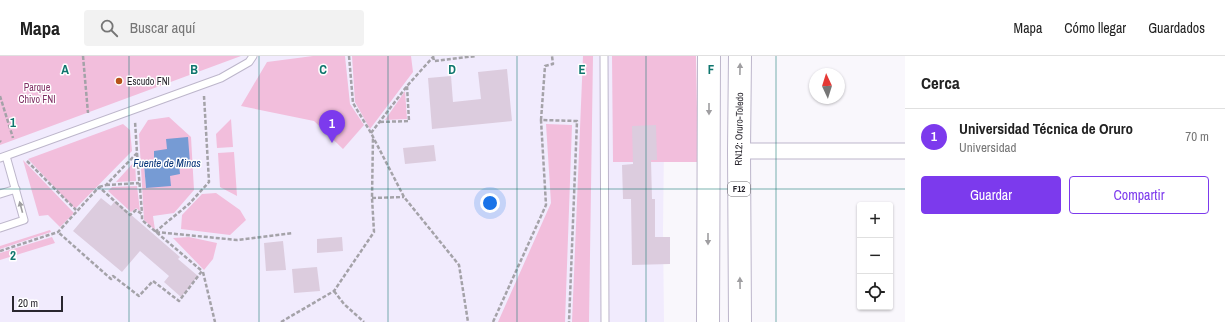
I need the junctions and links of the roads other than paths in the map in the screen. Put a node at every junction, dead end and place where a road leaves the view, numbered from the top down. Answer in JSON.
{"nodes":[{"id":1,"x":253,"y":56,"type":"edge"},
{"id":2,"x":604,"y":56,"type":"edge"},
{"id":3,"x":709,"y":56,"type":"edge"},
{"id":4,"x":740,"y":56,"type":"edge"},
{"id":5,"x":739,"y":151,"type":"junction"},
{"id":6,"x":905,"y":151,"type":"edge"},
{"id":7,"x":3,"y":157,"type":"edge"},
{"id":8,"x":16,"y":189,"type":"junction"},
{"id":9,"x":0,"y":194,"type":"edge"},
{"id":10,"x":0,"y":228,"type":"edge"},
{"id":11,"x":605,"y":322,"type":"edge"},
{"id":12,"x":708,"y":322,"type":"edge"},
{"id":13,"x":740,"y":322,"type":"edge"}],
"edges":[{"from":1,"to":7,"type":"lane"},
{"from":2,"to":11,"type":"lane"},
{"from":3,"to":12,"type":"highway","one_way":true},
{"from":5,"to":4,"type":"highway","name":"RN12: Oruro-Toledo","number":"F12","one_way":true},
{"from":5,"to":6,"type":"street"},
{"from":13,"to":5,"type":"highway","name":"RN12: Oruro-Toledo","number":"F12","one_way":true},
{"from":7,"to":8,"type":"lane"},
{"from":8,"to":9,"type":"lane"},
{"from":10,"to":8,"type":"lane","one_way":true}]}
